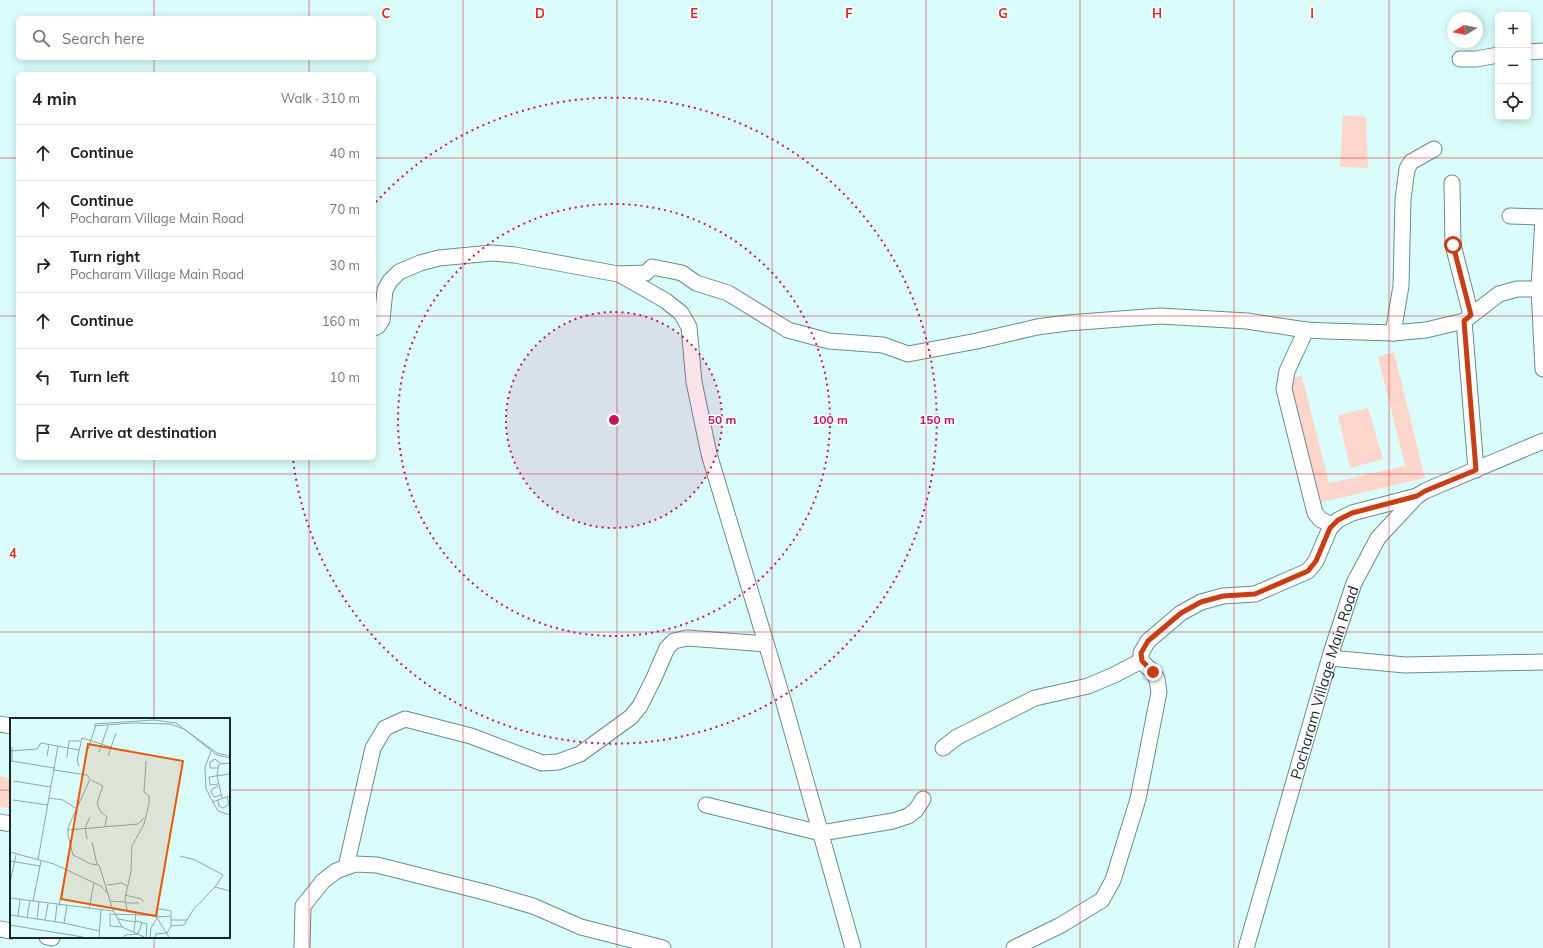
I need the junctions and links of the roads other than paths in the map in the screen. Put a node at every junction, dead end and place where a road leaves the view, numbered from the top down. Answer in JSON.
{"nodes":[{"id":1,"x":1543,"y":51,"type":"edge"},
{"id":2,"x":1531,"y":52,"type":"edge"},
{"id":3,"x":1495,"y":56,"type":"edge"},
{"id":4,"x":1460,"y":59,"type":"dead end"},
{"id":5,"x":1434,"y":149,"type":"dead end"},
{"id":6,"x":1452,"y":183,"type":"dead end"},
{"id":7,"x":1510,"y":216,"type":"dead end"},
{"id":8,"x":1543,"y":217,"type":"edge"},
{"id":9,"x":618,"y":274,"type":"junction"},
{"id":10,"x":1539,"y":289,"type":"junction"},
{"id":11,"x":1467,"y":318,"type":"junction"},
{"id":12,"x":376,"y":327,"type":"edge"},
{"id":13,"x":1306,"y":330,"type":"junction"},
{"id":14,"x":1393,"y":333,"type":"junction"},
{"id":15,"x":1543,"y":369,"type":"edge"},
{"id":16,"x":1543,"y":441,"type":"edge"},
{"id":17,"x":1476,"y":470,"type":"junction"},
{"id":18,"x":1417,"y":496,"type":"junction"},
{"id":19,"x":1333,"y":525,"type":"junction"},
{"id":20,"x":766,"y":644,"type":"junction"},
{"id":21,"x":1330,"y":658,"type":"junction"},
{"id":22,"x":1142,"y":661,"type":"junction"},
{"id":23,"x":1543,"y":662,"type":"edge"},
{"id":24,"x":0,"y":724,"type":"edge"},
{"id":25,"x":10,"y":726,"type":"edge"},
{"id":26,"x":944,"y":748,"type":"dead end"},
{"id":27,"x":923,"y":799,"type":"dead end"},
{"id":28,"x":706,"y":805,"type":"dead end"},
{"id":29,"x":0,"y":822,"type":"edge"},
{"id":30,"x":10,"y":824,"type":"edge"},
{"id":31,"x":821,"y":833,"type":"junction"},
{"id":32,"x":346,"y":867,"type":"junction"},
{"id":33,"x":0,"y":929,"type":"edge"},
{"id":34,"x":10,"y":931,"type":"edge"},
{"id":35,"x":644,"y":946,"type":"edge"},
{"id":36,"x":302,"y":948,"type":"edge"},
{"id":37,"x":662,"y":948,"type":"edge"},
{"id":38,"x":853,"y":948,"type":"edge"},
{"id":39,"x":1014,"y":948,"type":"edge"},
{"id":40,"x":1246,"y":948,"type":"edge"}],
"edges":[{"from":1,"to":2,"type":"street"},
{"from":3,"to":4,"type":"street"},
{"from":5,"to":14,"type":"street"},
{"from":6,"to":11,"type":"street"},
{"from":7,"to":8,"type":"street"},
{"from":8,"to":10,"type":"street"},
{"from":9,"to":12,"type":"street"},
{"from":9,"to":13,"type":"street"},
{"from":9,"to":20,"type":"street"},
{"from":10,"to":11,"type":"street"},
{"from":10,"to":15,"type":"street"},
{"from":11,"to":14,"type":"street"},
{"from":11,"to":17,"type":"street"},
{"from":13,"to":14,"type":"street"},
{"from":13,"to":19,"type":"street"},
{"from":16,"to":17,"type":"street","name":"Pocharam Village Main Road"},
{"from":17,"to":18,"type":"street","name":"Pocharam Village Main Road"},
{"from":18,"to":19,"type":"street"},
{"from":18,"to":21,"type":"street","name":"Pocharam Village Main Road"},
{"from":19,"to":22,"type":"street"},
{"from":20,"to":31,"type":"street"},
{"from":20,"to":32,"type":"street"},
{"from":21,"to":23,"type":"street"},
{"from":21,"to":40,"type":"street","name":"Pocharam Village Main Road"},
{"from":22,"to":26,"type":"street"},
{"from":22,"to":39,"type":"street"},
{"from":24,"to":25,"type":"street"},
{"from":27,"to":31,"type":"street"},
{"from":28,"to":31,"type":"street"},
{"from":29,"to":30,"type":"street"},
{"from":31,"to":38,"type":"street"},
{"from":32,"to":35,"type":"street"},
{"from":32,"to":36,"type":"street"},
{"from":33,"to":34,"type":"street"},
{"from":35,"to":37,"type":"street"}]}
